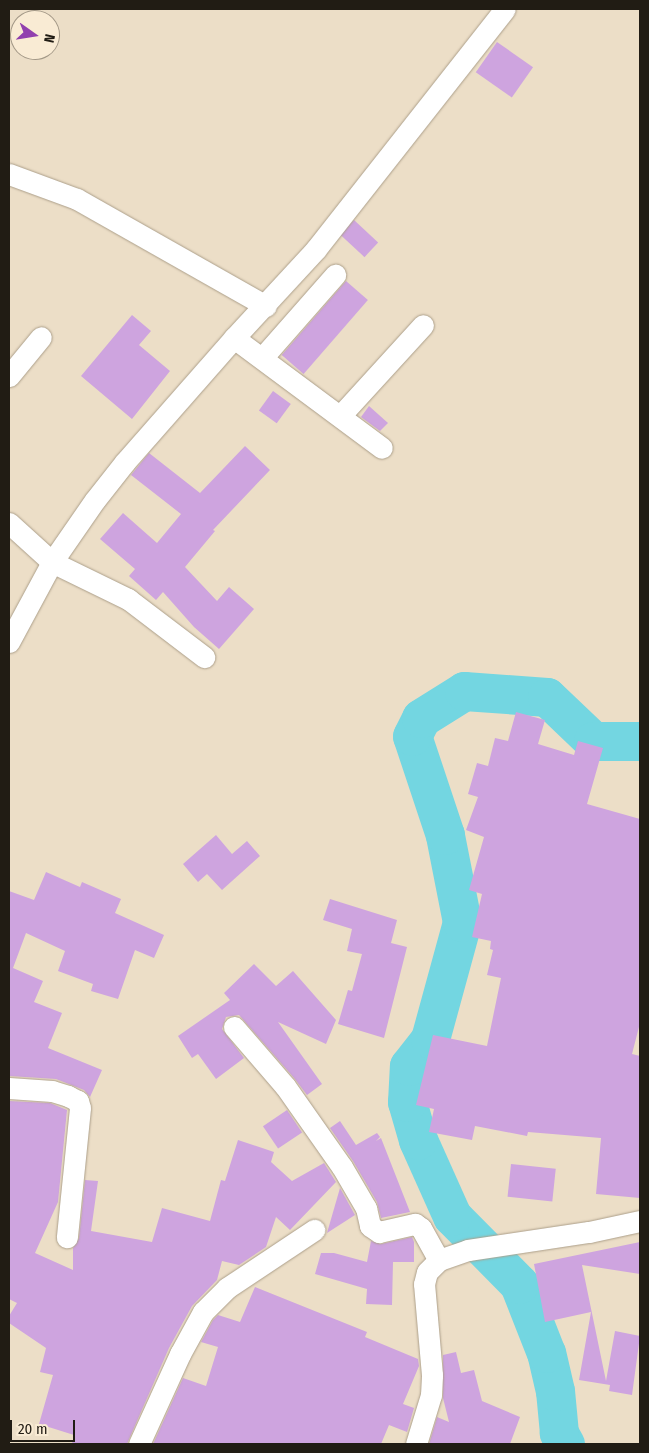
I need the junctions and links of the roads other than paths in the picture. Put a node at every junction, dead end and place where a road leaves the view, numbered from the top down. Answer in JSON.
{"nodes":[{"id":1,"x":505,"y":9,"type":"edge"},
{"id":2,"x":9,"y":174,"type":"edge"},
{"id":3,"x":335,"y":274,"type":"dead end"},
{"id":4,"x":266,"y":306,"type":"junction"},
{"id":5,"x":422,"y":325,"type":"dead end"},
{"id":6,"x":41,"y":337,"type":"dead end"},
{"id":7,"x":234,"y":338,"type":"junction"},
{"id":8,"x":262,"y":358,"type":"junction"},
{"id":9,"x":9,"y":376,"type":"edge"},
{"id":10,"x":340,"y":416,"type":"junction"},
{"id":11,"x":382,"y":448,"type":"dead end"},
{"id":12,"x":9,"y":523,"type":"edge"},
{"id":13,"x":52,"y":562,"type":"junction"},
{"id":14,"x":9,"y":642,"type":"edge"},
{"id":15,"x":204,"y":657,"type":"dead end"},
{"id":16,"x":234,"y":1027,"type":"dead end"},
{"id":17,"x":9,"y":1088,"type":"edge"},
{"id":18,"x":640,"y":1221,"type":"edge"},
{"id":19,"x":314,"y":1230,"type":"dead end"},
{"id":20,"x":67,"y":1237,"type":"dead end"},
{"id":21,"x":439,"y":1260,"type":"junction"},
{"id":22,"x":139,"y":1444,"type":"edge"},
{"id":23,"x":416,"y":1444,"type":"edge"}],
"edges":[{"from":1,"to":4,"type":"street"},
{"from":2,"to":4,"type":"street"},
{"from":3,"to":8,"type":"street"},
{"from":4,"to":7,"type":"street"},
{"from":5,"to":10,"type":"street"},
{"from":6,"to":9,"type":"street"},
{"from":7,"to":8,"type":"street"},
{"from":7,"to":13,"type":"street"},
{"from":8,"to":10,"type":"street"},
{"from":10,"to":11,"type":"street"},
{"from":12,"to":13,"type":"street"},
{"from":13,"to":14,"type":"street"},
{"from":13,"to":15,"type":"street"},
{"from":16,"to":21,"type":"street"},
{"from":17,"to":20,"type":"street"},
{"from":18,"to":21,"type":"street"},
{"from":19,"to":22,"type":"street"},
{"from":21,"to":23,"type":"street"}]}
